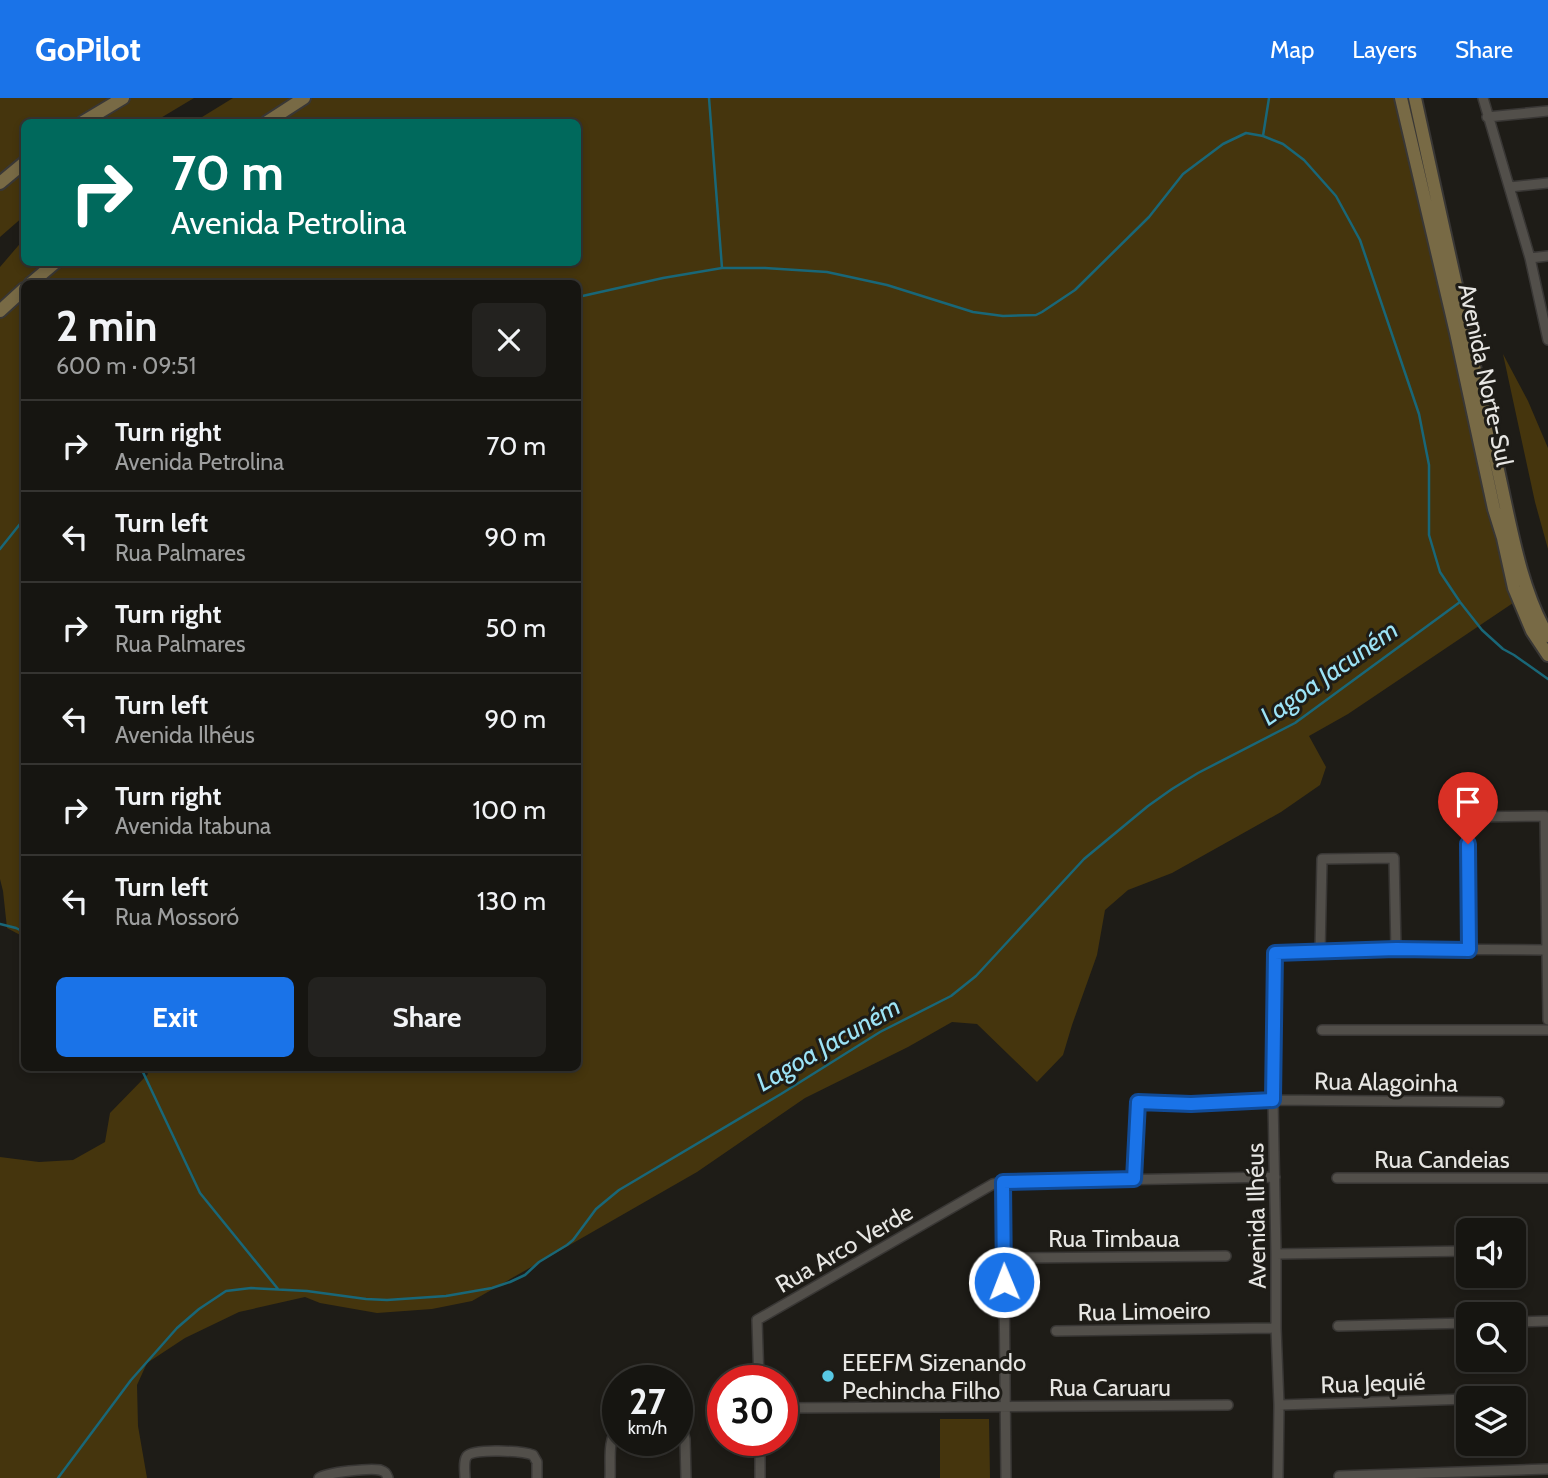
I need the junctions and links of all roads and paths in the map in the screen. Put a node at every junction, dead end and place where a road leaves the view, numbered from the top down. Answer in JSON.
{"nodes":[{"id":1,"x":304,"y":98,"type":"edge"},
{"id":2,"x":1401,"y":98,"type":"edge"},
{"id":3,"x":1415,"y":98,"type":"edge"},
{"id":4,"x":1483,"y":98,"type":"edge"},
{"id":5,"x":118,"y":101,"type":"edge"},
{"id":6,"x":1548,"y":111,"type":"edge"},
{"id":7,"x":1488,"y":117,"type":"junction"},
{"id":8,"x":88,"y":119,"type":"edge"},
{"id":9,"x":106,"y":119,"type":"edge"},
{"id":10,"x":272,"y":119,"type":"edge"},
{"id":11,"x":21,"y":166,"type":"edge"},
{"id":12,"x":0,"y":183,"type":"edge"},
{"id":13,"x":1548,"y":183,"type":"edge"},
{"id":14,"x":1510,"y":187,"type":"junction"},
{"id":15,"x":1548,"y":256,"type":"edge"},
{"id":16,"x":1531,"y":258,"type":"junction"},
{"id":17,"x":50,"y":266,"type":"edge"},
{"id":18,"x":35,"y":280,"type":"edge"},
{"id":19,"x":21,"y":292,"type":"edge"},
{"id":20,"x":0,"y":311,"type":"edge"},
{"id":21,"x":1547,"y":328,"type":"edge"},
{"id":22,"x":1548,"y":340,"type":"edge"},
{"id":23,"x":1548,"y":636,"type":"edge"},
{"id":24,"x":1548,"y":656,"type":"edge"},
{"id":25,"x":1396,"y":949,"type":"junction"},
{"id":26,"x":1469,"y":950,"type":"junction"},
{"id":27,"x":1546,"y":950,"type":"edge"},
{"id":28,"x":1320,"y":952,"type":"junction"},
{"id":29,"x":1548,"y":1020,"type":"edge"},
{"id":30,"x":1322,"y":1030,"type":"dead end"},
{"id":31,"x":1548,"y":1030,"type":"edge"},
{"id":32,"x":1273,"y":1100,"type":"junction"},
{"id":33,"x":1499,"y":1102,"type":"dead end"},
{"id":34,"x":1275,"y":1177,"type":"junction"},
{"id":35,"x":1337,"y":1178,"type":"dead end"},
{"id":36,"x":1548,"y":1178,"type":"edge"},
{"id":37,"x":1134,"y":1179,"type":"junction"},
{"id":38,"x":1003,"y":1182,"type":"junction"},
{"id":39,"x":1456,"y":1251,"type":"edge"},
{"id":40,"x":1276,"y":1254,"type":"junction"},
{"id":41,"x":1226,"y":1256,"type":"dead end"},
{"id":42,"x":1003,"y":1258,"type":"junction"},
{"id":43,"x":1548,"y":1321,"type":"edge"},
{"id":44,"x":1526,"y":1322,"type":"edge"},
{"id":45,"x":1456,"y":1323,"type":"edge"},
{"id":46,"x":1338,"y":1326,"type":"dead end"},
{"id":47,"x":1276,"y":1328,"type":"junction"},
{"id":48,"x":1056,"y":1331,"type":"dead end"},
{"id":49,"x":758,"y":1365,"type":"edge"},
{"id":50,"x":1456,"y":1399,"type":"edge"},
{"id":51,"x":1228,"y":1405,"type":"dead end"},
{"id":52,"x":1279,"y":1405,"type":"junction"},
{"id":53,"x":1005,"y":1407,"type":"junction"},
{"id":54,"x":798,"y":1408,"type":"edge"},
{"id":55,"x":611,"y":1456,"type":"edge"},
{"id":56,"x":685,"y":1456,"type":"edge"},
{"id":57,"x":760,"y":1456,"type":"edge"},
{"id":58,"x":1548,"y":1469,"type":"edge"},
{"id":59,"x":1339,"y":1476,"type":"edge"},
{"id":60,"x":319,"y":1478,"type":"edge"},
{"id":61,"x":388,"y":1478,"type":"edge"},
{"id":62,"x":465,"y":1478,"type":"edge"},
{"id":63,"x":537,"y":1478,"type":"edge"},
{"id":64,"x":610,"y":1478,"type":"edge"},
{"id":65,"x":686,"y":1478,"type":"edge"},
{"id":66,"x":760,"y":1478,"type":"edge"},
{"id":67,"x":1006,"y":1478,"type":"edge"},
{"id":68,"x":1278,"y":1478,"type":"edge"}],
"edges":[{"from":1,"to":10,"type":"main road"},
{"from":2,"to":24,"type":"main road","name":"Avenida Norte-Sul"},
{"from":3,"to":23,"type":"main road","name":"Avenida Norte-Sul"},
{"from":4,"to":7,"type":"street"},
{"from":5,"to":8,"type":"main road"},
{"from":5,"to":9,"type":"main road"},
{"from":6,"to":7,"type":"street"},
{"from":7,"to":14,"type":"street"},
{"from":11,"to":12,"type":"main road"},
{"from":13,"to":14,"type":"street"},
{"from":14,"to":16,"type":"street"},
{"from":15,"to":16,"type":"street"},
{"from":16,"to":21,"type":"street"},
{"from":17,"to":18,"type":"main road"},
{"from":19,"to":20,"type":"main road"},
{"from":21,"to":22,"type":"street"},
{"from":25,"to":26,"type":"street"},
{"from":25,"to":28,"type":"street"},
{"from":25,"to":28,"type":"street"},
{"from":26,"to":27,"type":"street"},
{"from":26,"to":27,"type":"street"},
{"from":27,"to":29,"type":"street"},
{"from":28,"to":32,"type":"street","name":"Avenida Ilhéus"},
{"from":30,"to":31,"type":"street"},
{"from":32,"to":33,"type":"street","name":"Rua Alagoinha"},
{"from":32,"to":34,"type":"street","name":"Avenida Ilhéus"},
{"from":32,"to":37,"type":"street","name":"Rua Alagoinha"},
{"from":34,"to":37,"type":"street"},
{"from":34,"to":40,"type":"street","name":"Avenida Ilhéus"},
{"from":35,"to":36,"type":"street","name":"Rua Candeias"},
{"from":37,"to":38,"type":"street"},
{"from":38,"to":42,"type":"street"},
{"from":38,"to":49,"type":"street","name":"Rua Arco Verde"},
{"from":39,"to":40,"type":"street"},
{"from":40,"to":47,"type":"street","name":"Avenida Ilhéus"},
{"from":41,"to":42,"type":"street","name":"Rua Timbaua"},
{"from":42,"to":53,"type":"street"},
{"from":43,"to":44,"type":"street"},
{"from":45,"to":46,"type":"street"},
{"from":47,"to":48,"type":"street","name":"Rua Limoeiro"},
{"from":47,"to":52,"type":"street","name":"Avenida Ilhéus"},
{"from":50,"to":52,"type":"street","name":"Rua Jequié"},
{"from":51,"to":53,"type":"street","name":"Rua Caruaru"},
{"from":52,"to":68,"type":"street","name":"Avenida Ilhéus"},
{"from":53,"to":54,"type":"street","name":"Rua Caruaru"},
{"from":53,"to":67,"type":"street"},
{"from":55,"to":64,"type":"street"},
{"from":56,"to":65,"type":"street"},
{"from":57,"to":66,"type":"street"},
{"from":58,"to":59,"type":"street"},
{"from":60,"to":61,"type":"street"},
{"from":62,"to":63,"type":"street"}]}
